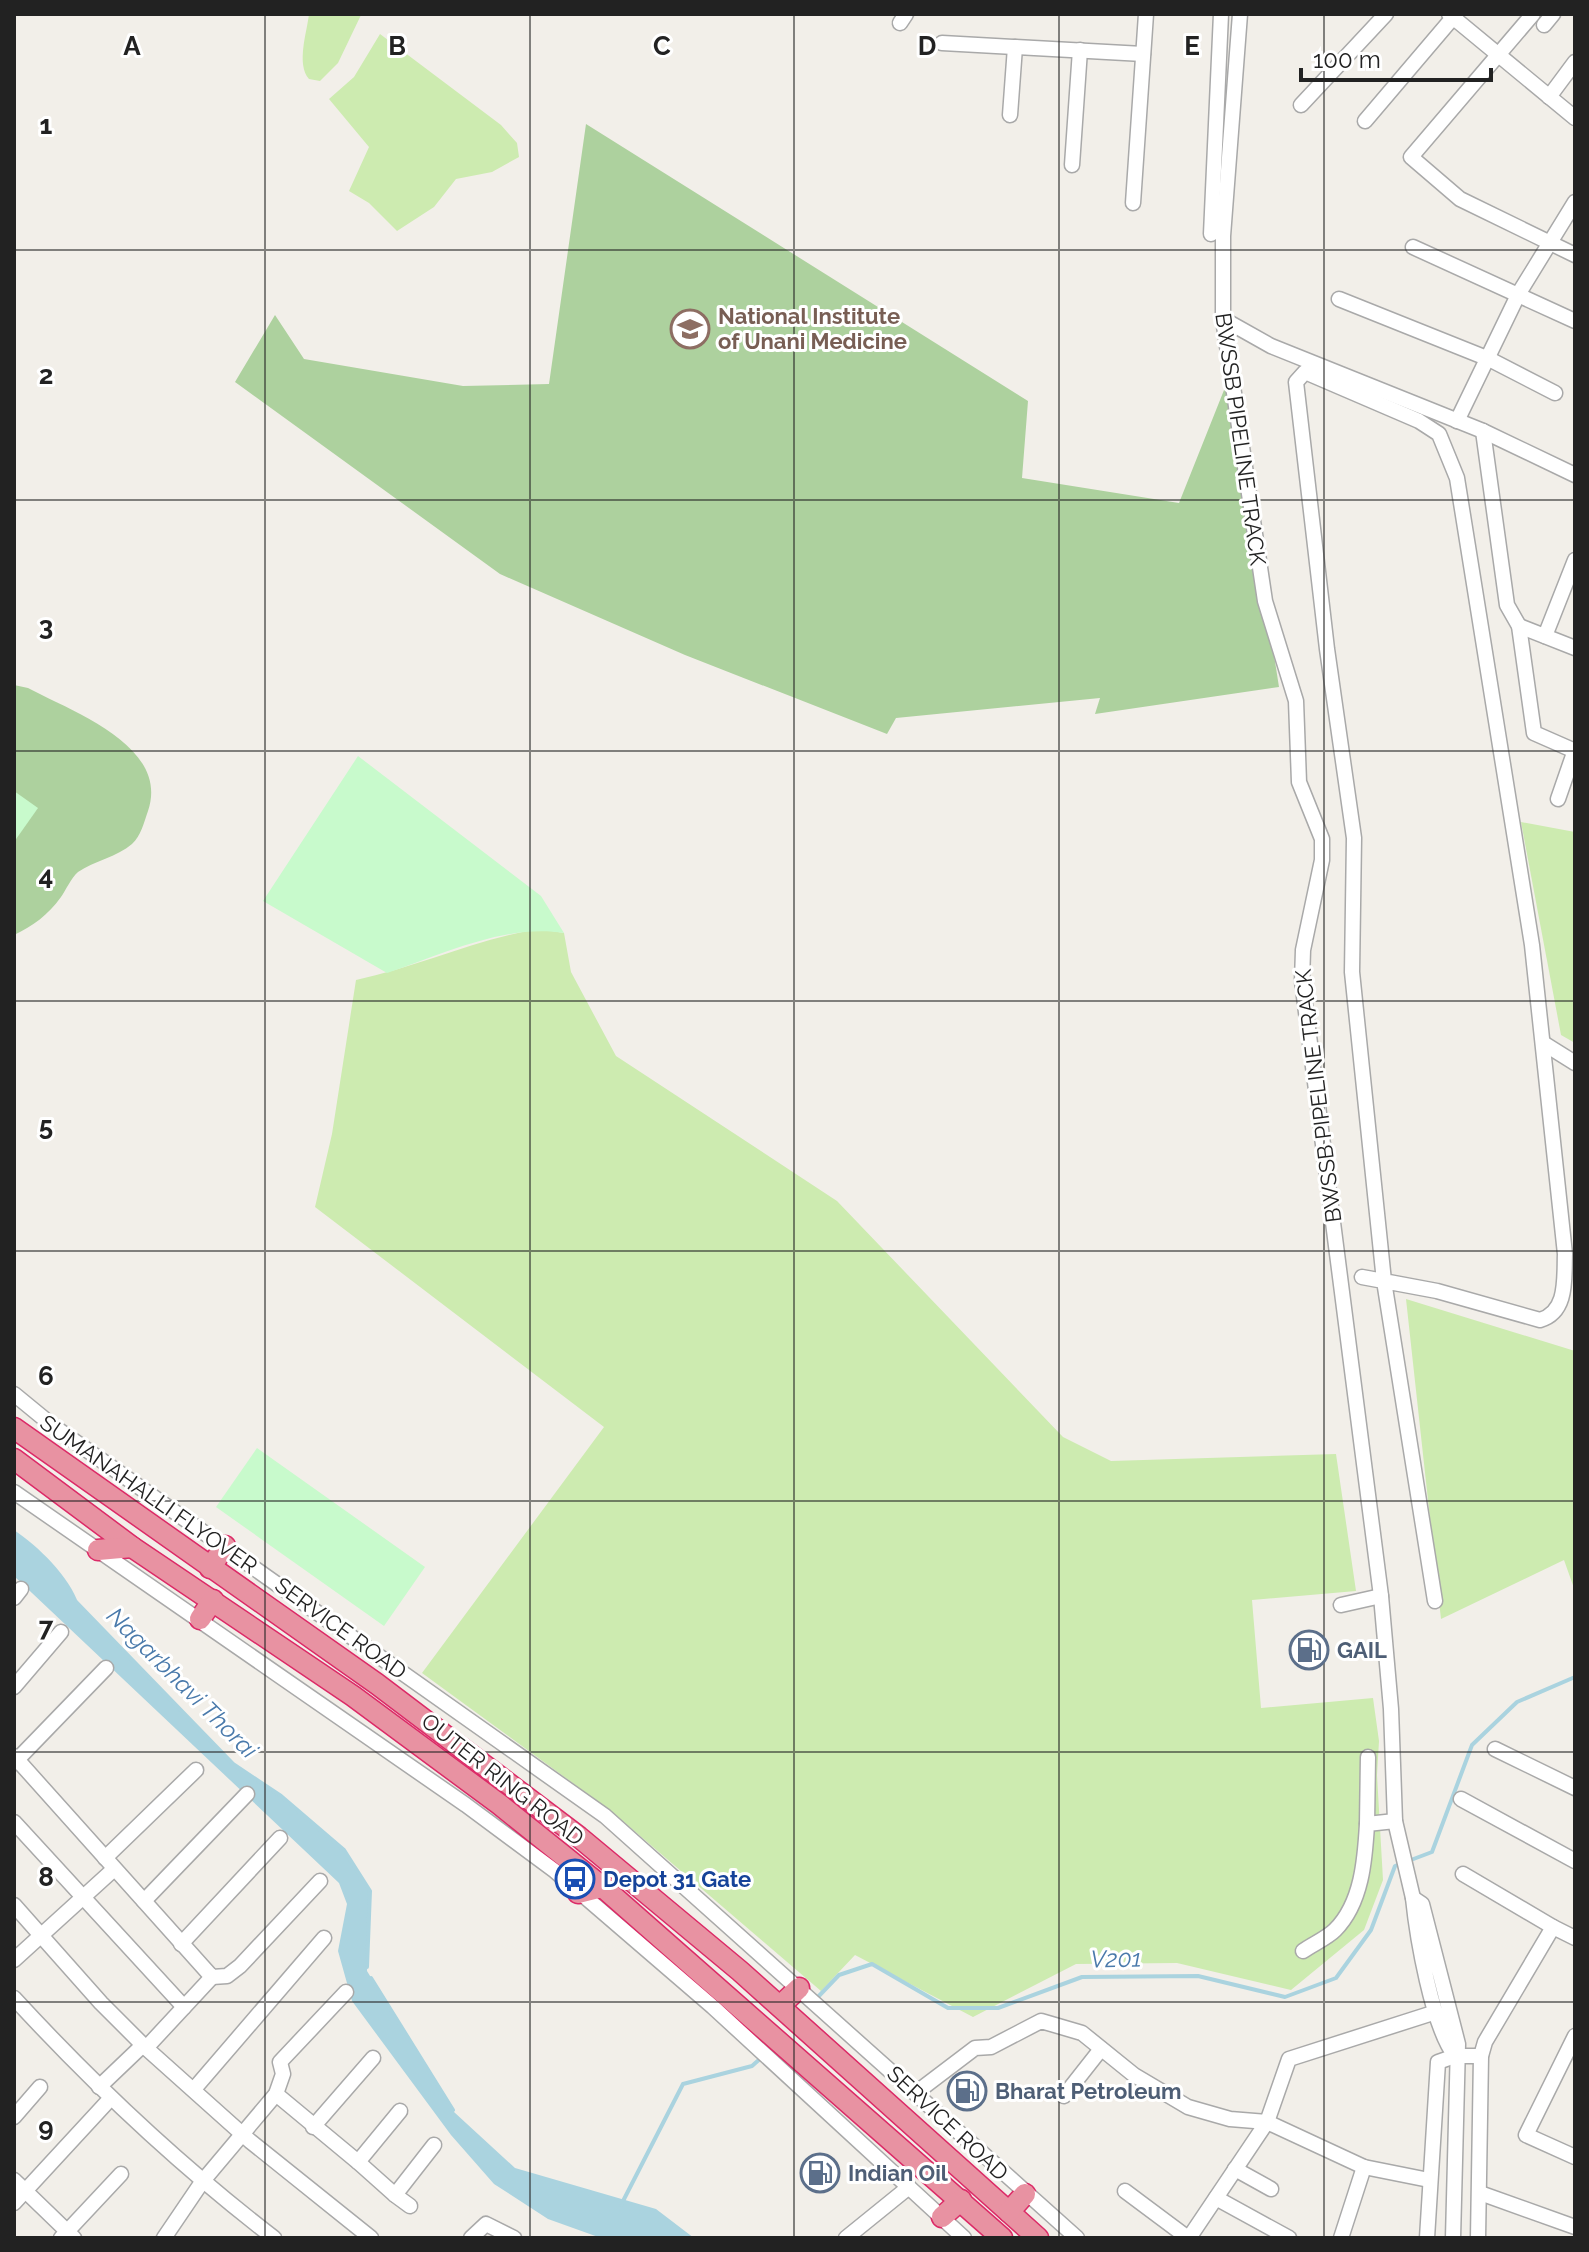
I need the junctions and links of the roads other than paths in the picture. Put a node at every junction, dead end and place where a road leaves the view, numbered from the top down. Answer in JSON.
{"nodes":[{"id":1,"x":1146,"y":14,"type":"edge"},
{"id":2,"x":1221,"y":14,"type":"edge"},
{"id":3,"x":1240,"y":14,"type":"edge"},
{"id":4,"x":1386,"y":14,"type":"edge"},
{"id":5,"x":1453,"y":15,"type":"edge"},
{"id":6,"x":1543,"y":18,"type":"edge"},
{"id":7,"x":942,"y":43,"type":"dead end"},
{"id":8,"x":1015,"y":47,"type":"junction"},
{"id":9,"x":1080,"y":50,"type":"junction"},
{"id":10,"x":1143,"y":54,"type":"junction"},
{"id":11,"x":1499,"y":57,"type":"junction"},
{"id":12,"x":1575,"y":62,"type":"edge"},
{"id":13,"x":1549,"y":97,"type":"junction"},
{"id":14,"x":1301,"y":105,"type":"dead end"},
{"id":15,"x":1010,"y":115,"type":"dead end"},
{"id":16,"x":1575,"y":118,"type":"edge"},
{"id":17,"x":1365,"y":121,"type":"dead end"},
{"id":18,"x":1072,"y":165,"type":"dead end"},
{"id":19,"x":1575,"y":202,"type":"edge"},
{"id":20,"x":1133,"y":203,"type":"dead end"},
{"id":21,"x":1211,"y":234,"type":"dead end"},
{"id":22,"x":1549,"y":243,"type":"junction"},
{"id":23,"x":1413,"y":247,"type":"dead end"},
{"id":24,"x":1575,"y":255,"type":"edge"},
{"id":25,"x":1519,"y":293,"type":"junction"},
{"id":26,"x":1339,"y":299,"type":"dead end"},
{"id":27,"x":1223,"y":319,"type":"junction"},
{"id":28,"x":1575,"y":321,"type":"edge"},
{"id":29,"x":1489,"y":359,"type":"junction"},
{"id":30,"x":1555,"y":393,"type":"dead end"},
{"id":31,"x":1457,"y":421,"type":"junction"},
{"id":32,"x":1483,"y":431,"type":"junction"},
{"id":33,"x":1573,"y":470,"type":"edge"},
{"id":34,"x":1575,"y":560,"type":"edge"},
{"id":35,"x":1519,"y":626,"type":"junction"},
{"id":36,"x":1545,"y":636,"type":"junction"},
{"id":37,"x":1575,"y":648,"type":"edge"},
{"id":38,"x":1575,"y":750,"type":"edge"},
{"id":39,"x":1558,"y":799,"type":"dead end"},
{"id":40,"x":1543,"y":1043,"type":"junction"},
{"id":41,"x":1575,"y":1063,"type":"edge"},
{"id":42,"x":1362,"y":1277,"type":"dead end"},
{"id":43,"x":1384,"y":1281,"type":"junction"},
{"id":44,"x":14,"y":1394,"type":"edge"},
{"id":45,"x":14,"y":1428,"type":"edge"},
{"id":46,"x":14,"y":1459,"type":"edge"},
{"id":47,"x":14,"y":1492,"type":"edge"},
{"id":48,"x":225,"y":1546,"type":"junction"},
{"id":49,"x":132,"y":1547,"type":"junction"},
{"id":50,"x":98,"y":1550,"type":"junction"},
{"id":51,"x":210,"y":1568,"type":"junction"},
{"id":52,"x":1381,"y":1596,"type":"junction"},
{"id":53,"x":213,"y":1600,"type":"junction"},
{"id":54,"x":257,"y":1600,"type":"joint"},
{"id":55,"x":1435,"y":1601,"type":"dead end"},
{"id":56,"x":1341,"y":1605,"type":"dead end"},
{"id":57,"x":200,"y":1619,"type":"junction"},
{"id":58,"x":61,"y":1632,"type":"dead end"},
{"id":59,"x":106,"y":1668,"type":"dead end"},
{"id":60,"x":14,"y":1687,"type":"edge"},
{"id":61,"x":1495,"y":1749,"type":"dead end"},
{"id":62,"x":1368,"y":1757,"type":"dead end"},
{"id":63,"x":15,"y":1760,"type":"edge"},
{"id":64,"x":196,"y":1770,"type":"dead end"},
{"id":65,"x":1575,"y":1788,"type":"edge"},
{"id":66,"x":247,"y":1794,"type":"dead end"},
{"id":67,"x":1461,"y":1799,"type":"dead end"},
{"id":68,"x":1395,"y":1821,"type":"junction"},
{"id":69,"x":14,"y":1822,"type":"edge"},
{"id":70,"x":1367,"y":1824,"type":"junction"},
{"id":71,"x":280,"y":1838,"type":"dead end"},
{"id":72,"x":1575,"y":1861,"type":"edge"},
{"id":73,"x":109,"y":1864,"type":"junction"},
{"id":74,"x":1463,"y":1874,"type":"dead end"},
{"id":75,"x":320,"y":1881,"type":"dead end"},
{"id":76,"x":602,"y":1887,"type":"junction"},
{"id":77,"x":578,"y":1893,"type":"junction"},
{"id":78,"x":81,"y":1898,"type":"junction"},
{"id":79,"x":1413,"y":1898,"type":"junction"},
{"id":80,"x":144,"y":1901,"type":"junction"},
{"id":81,"x":14,"y":1905,"type":"edge"},
{"id":82,"x":1553,"y":1927,"type":"junction"},
{"id":83,"x":43,"y":1935,"type":"junction"},
{"id":84,"x":324,"y":1938,"type":"dead end"},
{"id":85,"x":1575,"y":1938,"type":"edge"},
{"id":86,"x":181,"y":1944,"type":"junction"},
{"id":87,"x":1303,"y":1951,"type":"dead end"},
{"id":88,"x":14,"y":1960,"type":"edge"},
{"id":89,"x":212,"y":1977,"type":"junction"},
{"id":90,"x":346,"y":1992,"type":"dead end"},
{"id":91,"x":803,"y":1992,"type":"junction"},
{"id":92,"x":14,"y":1998,"type":"edge"},
{"id":93,"x":184,"y":2007,"type":"junction"},
{"id":94,"x":1436,"y":2012,"type":"junction"},
{"id":95,"x":791,"y":2016,"type":"junction"},
{"id":96,"x":1575,"y":2036,"type":"edge"},
{"id":97,"x":145,"y":2046,"type":"junction"},
{"id":98,"x":1101,"y":2049,"type":"junction"},
{"id":99,"x":1455,"y":2056,"type":"junction"},
{"id":100,"x":1481,"y":2056,"type":"junction"},
{"id":101,"x":373,"y":2058,"type":"dead end"},
{"id":102,"x":40,"y":2087,"type":"dead end"},
{"id":103,"x":99,"y":2087,"type":"junction"},
{"id":104,"x":195,"y":2088,"type":"junction"},
{"id":105,"x":917,"y":2092,"type":"junction"},
{"id":106,"x":276,"y":2094,"type":"junction"},
{"id":107,"x":1064,"y":2096,"type":"dead end"},
{"id":108,"x":110,"y":2099,"type":"junction"},
{"id":109,"x":400,"y":2111,"type":"dead end"},
{"id":110,"x":14,"y":2117,"type":"edge"},
{"id":111,"x":1267,"y":2122,"type":"junction"},
{"id":112,"x":313,"y":2127,"type":"junction"},
{"id":113,"x":243,"y":2132,"type":"junction"},
{"id":114,"x":434,"y":2145,"type":"dead end"},
{"id":115,"x":1575,"y":2157,"type":"edge"},
{"id":116,"x":358,"y":2162,"type":"junction"},
{"id":117,"x":1364,"y":2167,"type":"junction"},
{"id":118,"x":1235,"y":2169,"type":"junction"},
{"id":119,"x":121,"y":2174,"type":"dead end"},
{"id":120,"x":1429,"y":2180,"type":"junction"},
{"id":121,"x":202,"y":2182,"type":"junction"},
{"id":122,"x":20,"y":2185,"type":"edge"},
{"id":123,"x":909,"y":2187,"type":"junction"},
{"id":124,"x":1271,"y":2189,"type":"dead end"},
{"id":125,"x":1125,"y":2191,"type":"dead end"},
{"id":126,"x":1480,"y":2193,"type":"junction"},
{"id":127,"x":1025,"y":2194,"type":"junction"},
{"id":128,"x":395,"y":2195,"type":"junction"},
{"id":129,"x":1216,"y":2198,"type":"junction"},
{"id":130,"x":961,"y":2200,"type":"junction"},
{"id":131,"x":14,"y":2203,"type":"edge"},
{"id":132,"x":410,"y":2206,"type":"dead end"},
{"id":133,"x":1009,"y":2212,"type":"junction"},
{"id":134,"x":942,"y":2217,"type":"junction"},
{"id":135,"x":1575,"y":2227,"type":"edge"},
{"id":136,"x":172,"y":2234,"type":"edge"},
{"id":137,"x":67,"y":2236,"type":"edge"},
{"id":138,"x":274,"y":2238,"type":"edge"},
{"id":139,"x":371,"y":2238,"type":"edge"},
{"id":140,"x":471,"y":2238,"type":"edge"},
{"id":141,"x":514,"y":2238,"type":"edge"},
{"id":142,"x":847,"y":2238,"type":"edge"},
{"id":143,"x":964,"y":2238,"type":"edge"},
{"id":144,"x":1002,"y":2238,"type":"edge"},
{"id":145,"x":1038,"y":2238,"type":"edge"},
{"id":146,"x":1077,"y":2238,"type":"edge"},
{"id":147,"x":1188,"y":2238,"type":"edge"},
{"id":148,"x":1289,"y":2238,"type":"edge"},
{"id":149,"x":1341,"y":2238,"type":"edge"},
{"id":150,"x":1427,"y":2238,"type":"edge"},
{"id":151,"x":1453,"y":2238,"type":"edge"},
{"id":152,"x":1478,"y":2238,"type":"edge"}],
"edges":[{"from":1,"to":10,"type":"street"},
{"from":2,"to":21,"type":"street"},
{"from":3,"to":27,"type":"street","name":"BWSSB PIPELINE TRACK"},
{"from":4,"to":14,"type":"street"},
{"from":5,"to":11,"type":"street"},
{"from":5,"to":17,"type":"street"},
{"from":6,"to":11,"type":"street"},
{"from":7,"to":8,"type":"street"},
{"from":8,"to":9,"type":"street"},
{"from":8,"to":15,"type":"street"},
{"from":9,"to":10,"type":"street"},
{"from":9,"to":18,"type":"street"},
{"from":10,"to":20,"type":"street"},
{"from":11,"to":13,"type":"street"},
{"from":11,"to":22,"type":"street"},
{"from":12,"to":13,"type":"street"},
{"from":13,"to":16,"type":"street"},
{"from":19,"to":22,"type":"street"},
{"from":22,"to":24,"type":"street"},
{"from":22,"to":25,"type":"street"},
{"from":23,"to":25,"type":"street"},
{"from":25,"to":28,"type":"street"},
{"from":25,"to":29,"type":"street"},
{"from":26,"to":29,"type":"street"},
{"from":27,"to":31,"type":"street"},
{"from":27,"to":52,"type":"street","name":"BWSSB PIPELINE TRACK"},
{"from":29,"to":30,"type":"street"},
{"from":29,"to":31,"type":"street"},
{"from":31,"to":32,"type":"street"},
{"from":32,"to":33,"type":"street"},
{"from":32,"to":35,"type":"street"},
{"from":34,"to":36,"type":"street"},
{"from":35,"to":36,"type":"street"},
{"from":35,"to":38,"type":"street"},
{"from":36,"to":37,"type":"street"},
{"from":38,"to":39,"type":"street"},
{"from":40,"to":41,"type":"street"},
{"from":40,"to":43,"type":"street"},
{"from":40,"to":43,"type":"street"},
{"from":42,"to":43,"type":"street"},
{"from":43,"to":55,"type":"street"},
{"from":44,"to":48,"type":"street","name":"SERVICE ROAD"},
{"from":45,"to":51,"type":"highway","name":"SUMANAHALLI FLYOVER"},
{"from":46,"to":49,"type":"highway"},
{"from":47,"to":50,"type":"street"},
{"from":48,"to":51,"type":"highway"},
{"from":48,"to":91,"type":"street","name":"SERVICE ROAD"},
{"from":49,"to":50,"type":"highway"},
{"from":49,"to":53,"type":"highway","name":"OUTER RING ROAD"},
{"from":50,"to":57,"type":"street"},
{"from":51,"to":54,"type":"highway","name":"SUMANAHALLI FLYOVER"},
{"from":52,"to":56,"type":"street"},
{"from":52,"to":68,"type":"street","name":"BWSSB PIPELINE TRACK"},
{"from":53,"to":57,"type":"highway"},
{"from":53,"to":76,"type":"highway","name":"OUTER RING ROAD"},
{"from":54,"to":95,"type":"highway","name":"OUTER RING ROAD"},
{"from":57,"to":77,"type":"street"},
{"from":58,"to":60,"type":"street"},
{"from":59,"to":63,"type":"street"},
{"from":61,"to":65,"type":"street"},
{"from":62,"to":70,"type":"street"},
{"from":63,"to":73,"type":"street"},
{"from":64,"to":73,"type":"street"},
{"from":66,"to":80,"type":"street"},
{"from":67,"to":72,"type":"street"},
{"from":68,"to":70,"type":"street"},
{"from":68,"to":79,"type":"street","name":"BWSSB PIPELINE TRACK"},
{"from":69,"to":78,"type":"street"},
{"from":70,"to":87,"type":"street"},
{"from":71,"to":86,"type":"street"},
{"from":73,"to":78,"type":"street"},
{"from":73,"to":80,"type":"street"},
{"from":74,"to":82,"type":"street"},
{"from":75,"to":89,"type":"street"},
{"from":76,"to":77,"type":"highway"},
{"from":76,"to":130,"type":"highway","name":"OUTER RING ROAD"},
{"from":77,"to":123,"type":"street"},
{"from":78,"to":83,"type":"street"},
{"from":78,"to":93,"type":"street"},
{"from":79,"to":94,"type":"street"},
{"from":79,"to":99,"type":"street"},
{"from":80,"to":86,"type":"street"},
{"from":81,"to":83,"type":"street"},
{"from":82,"to":85,"type":"street"},
{"from":82,"to":100,"type":"street"},
{"from":83,"to":88,"type":"street"},
{"from":83,"to":97,"type":"street"},
{"from":84,"to":104,"type":"street"},
{"from":86,"to":89,"type":"street"},
{"from":89,"to":93,"type":"street"},
{"from":90,"to":106,"type":"street"},
{"from":91,"to":95,"type":"highway"},
{"from":91,"to":105,"type":"street","name":"SERVICE ROAD"},
{"from":92,"to":103,"type":"street"},
{"from":93,"to":97,"type":"street"},
{"from":94,"to":99,"type":"street"},
{"from":94,"to":111,"type":"street"},
{"from":95,"to":133,"type":"highway","name":"OUTER RING ROAD"},
{"from":96,"to":115,"type":"street"},
{"from":97,"to":103,"type":"street"},
{"from":97,"to":104,"type":"street"},
{"from":98,"to":105,"type":"street"},
{"from":98,"to":107,"type":"street"},
{"from":98,"to":111,"type":"street"},
{"from":99,"to":100,"type":"street"},
{"from":99,"to":120,"type":"street"},
{"from":99,"to":151,"type":"street"},
{"from":100,"to":126,"type":"street"},
{"from":101,"to":112,"type":"street"},
{"from":102,"to":110,"type":"street"},
{"from":103,"to":108,"type":"street"},
{"from":104,"to":113,"type":"street"},
{"from":105,"to":127,"type":"street","name":"SERVICE ROAD"},
{"from":106,"to":112,"type":"street"},
{"from":106,"to":113,"type":"street"},
{"from":108,"to":121,"type":"street"},
{"from":108,"to":122,"type":"street"},
{"from":109,"to":116,"type":"street"},
{"from":111,"to":117,"type":"street"},
{"from":111,"to":118,"type":"street"},
{"from":112,"to":116,"type":"street"},
{"from":113,"to":121,"type":"street"},
{"from":113,"to":139,"type":"street"},
{"from":114,"to":128,"type":"street"},
{"from":116,"to":128,"type":"street"},
{"from":117,"to":120,"type":"street"},
{"from":117,"to":149,"type":"street"},
{"from":118,"to":124,"type":"street"},
{"from":118,"to":129,"type":"street"},
{"from":119,"to":137,"type":"street"},
{"from":120,"to":150,"type":"street"},
{"from":121,"to":136,"type":"street"},
{"from":121,"to":138,"type":"street"},
{"from":122,"to":131,"type":"street"},
{"from":122,"to":137,"type":"street"},
{"from":123,"to":134,"type":"street"},
{"from":123,"to":142,"type":"street"},
{"from":125,"to":147,"type":"street"},
{"from":126,"to":135,"type":"street"},
{"from":126,"to":152,"type":"street"},
{"from":127,"to":133,"type":"highway"},
{"from":127,"to":146,"type":"street","name":"SERVICE ROAD"},
{"from":128,"to":132,"type":"street"},
{"from":129,"to":147,"type":"street"},
{"from":129,"to":148,"type":"street"},
{"from":130,"to":134,"type":"highway"},
{"from":130,"to":144,"type":"highway","name":"OUTER RING ROAD"},
{"from":133,"to":145,"type":"highway","name":"OUTER RING ROAD"},
{"from":134,"to":143,"type":"street"},
{"from":140,"to":141,"type":"street"}]}
